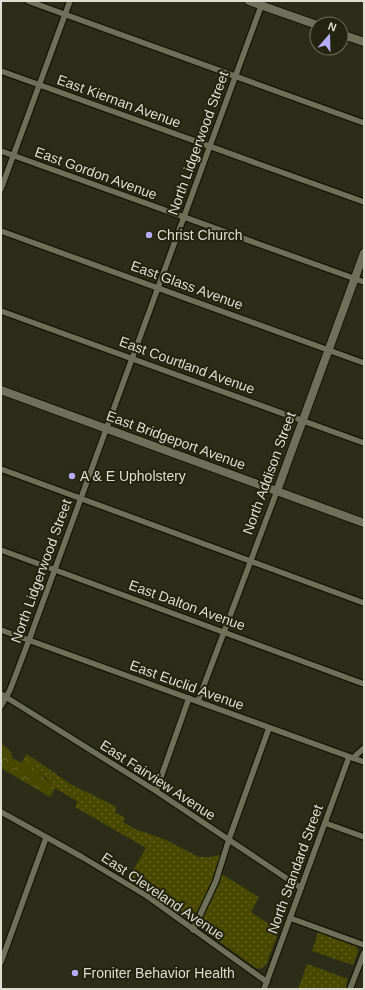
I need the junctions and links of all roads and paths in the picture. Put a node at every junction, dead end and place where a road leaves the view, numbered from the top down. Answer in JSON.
{"nodes":[{"id":1,"x":28,"y":1,"type":"edge"},
{"id":2,"x":70,"y":1,"type":"edge"},
{"id":3,"x":249,"y":1,"type":"edge"},
{"id":4,"x":263,"y":3,"type":"edge"},
{"id":5,"x":65,"y":14,"type":"junction"},
{"id":6,"x":309,"y":22,"type":"edge"},
{"id":7,"x":349,"y":37,"type":"edge"},
{"id":8,"x":364,"y":42,"type":"edge"},
{"id":9,"x":1,"y":71,"type":"edge"},
{"id":10,"x":236,"y":76,"type":"junction"},
{"id":11,"x":39,"y":85,"type":"junction"},
{"id":12,"x":364,"y":123,"type":"edge"},
{"id":13,"x":210,"y":147,"type":"junction"},
{"id":14,"x":1,"y":151,"type":"edge"},
{"id":15,"x":14,"y":155,"type":"junction"},
{"id":16,"x":1,"y":189,"type":"edge"},
{"id":17,"x":364,"y":202,"type":"edge"},
{"id":18,"x":184,"y":217,"type":"junction"},
{"id":19,"x":1,"y":231,"type":"edge"},
{"id":20,"x":364,"y":253,"type":"edge"},
{"id":21,"x":355,"y":279,"type":"junction"},
{"id":22,"x":364,"y":282,"type":"edge"},
{"id":23,"x":158,"y":287,"type":"junction"},
{"id":24,"x":1,"y":311,"type":"edge"},
{"id":25,"x":329,"y":350,"type":"junction"},
{"id":26,"x":132,"y":358,"type":"junction"},
{"id":27,"x":364,"y":363,"type":"edge"},
{"id":28,"x":1,"y":390,"type":"edge"},
{"id":29,"x":302,"y":420,"type":"junction"},
{"id":30,"x":106,"y":428,"type":"junction"},
{"id":31,"x":364,"y":443,"type":"edge"},
{"id":32,"x":1,"y":469,"type":"edge"},
{"id":33,"x":277,"y":490,"type":"junction"},
{"id":34,"x":80,"y":498,"type":"junction"},
{"id":35,"x":364,"y":523,"type":"edge"},
{"id":36,"x":1,"y":550,"type":"edge"},
{"id":37,"x":250,"y":561,"type":"junction"},
{"id":38,"x":55,"y":570,"type":"junction"},
{"id":39,"x":364,"y":603,"type":"edge"},
{"id":40,"x":1,"y":630,"type":"edge"},
{"id":41,"x":224,"y":631,"type":"junction"},
{"id":42,"x":29,"y":640,"type":"junction"},
{"id":43,"x":364,"y":684,"type":"edge"},
{"id":44,"x":4,"y":696,"type":"edge"},
{"id":45,"x":190,"y":698,"type":"junction"},
{"id":46,"x":198,"y":701,"type":"junction"},
{"id":47,"x":1,"y":706,"type":"edge"},
{"id":48,"x":269,"y":728,"type":"junction"},
{"id":49,"x":364,"y":748,"type":"edge"},
{"id":50,"x":351,"y":758,"type":"junction"},
{"id":51,"x":364,"y":762,"type":"edge"},
{"id":52,"x":156,"y":791,"type":"junction"},
{"id":53,"x":1,"y":812,"type":"edge"},
{"id":54,"x":325,"y":823,"type":"junction"},
{"id":55,"x":364,"y":837,"type":"edge"},
{"id":56,"x":46,"y":838,"type":"junction"},
{"id":57,"x":229,"y":839,"type":"junction"},
{"id":58,"x":301,"y":888,"type":"junction"},
{"id":59,"x":290,"y":918,"type":"junction"},
{"id":60,"x":193,"y":930,"type":"junction"},
{"id":61,"x":364,"y":945,"type":"edge"},
{"id":62,"x":364,"y":953,"type":"edge"},
{"id":63,"x":1,"y":962,"type":"edge"},
{"id":64,"x":267,"y":982,"type":"junction"},
{"id":65,"x":264,"y":989,"type":"edge"},
{"id":66,"x":350,"y":989,"type":"edge"}],
"edges":[{"from":1,"to":5,"type":"street"},
{"from":2,"to":5,"type":"street"},
{"from":3,"to":4,"type":"street"},
{"from":4,"to":6,"type":"street"},
{"from":4,"to":10,"type":"street","name":"North Lidgerwood Street"},
{"from":5,"to":10,"type":"street"},
{"from":5,"to":11,"type":"street"},
{"from":7,"to":8,"type":"street"},
{"from":9,"to":11,"type":"street","name":"East Kiernan Avenue"},
{"from":10,"to":12,"type":"street"},
{"from":10,"to":13,"type":"street","name":"North Lidgerwood Street"},
{"from":11,"to":13,"type":"street","name":"East Kiernan Avenue"},
{"from":11,"to":15,"type":"street"},
{"from":13,"to":17,"type":"street","name":"East Kiernan Avenue"},
{"from":13,"to":18,"type":"street","name":"North Lidgerwood Street"},
{"from":14,"to":15,"type":"street","name":"East Gordon Avenue"},
{"from":15,"to":16,"type":"street"},
{"from":15,"to":18,"type":"street","name":"East Gordon Avenue"},
{"from":18,"to":21,"type":"street","name":"East Gordon Avenue"},
{"from":18,"to":23,"type":"street","name":"North Lidgerwood Street"},
{"from":19,"to":23,"type":"street","name":"East Glass Avenue"},
{"from":20,"to":21,"type":"street","name":"North Addison Street"},
{"from":21,"to":22,"type":"street","name":"East Gordon Avenue"},
{"from":21,"to":25,"type":"street","name":"North Addison Street"},
{"from":23,"to":25,"type":"street","name":"East Glass Avenue"},
{"from":23,"to":26,"type":"street","name":"North Lidgerwood Street"},
{"from":24,"to":26,"type":"street","name":"East Courtland Avenue"},
{"from":25,"to":27,"type":"street","name":"East Glass Avenue"},
{"from":25,"to":29,"type":"street","name":"North Addison Street"},
{"from":26,"to":29,"type":"street","name":"East Courtland Avenue"},
{"from":26,"to":30,"type":"street","name":"North Lidgerwood Street"},
{"from":28,"to":30,"type":"street","name":"East Bridgeport Avenue"},
{"from":29,"to":31,"type":"street","name":"East Courtland Avenue"},
{"from":29,"to":33,"type":"street","name":"North Addison Street"},
{"from":30,"to":33,"type":"street","name":"East Bridgeport Avenue"},
{"from":30,"to":34,"type":"street","name":"North Lidgerwood Street"},
{"from":32,"to":34,"type":"street"},
{"from":33,"to":35,"type":"street","name":"East Bridgeport Avenue"},
{"from":33,"to":37,"type":"street","name":"North Addison Street"},
{"from":34,"to":37,"type":"street"},
{"from":34,"to":38,"type":"street","name":"North Lidgerwood Street"},
{"from":36,"to":38,"type":"street","name":"East Dalton Avenue"},
{"from":37,"to":39,"type":"street"},
{"from":37,"to":41,"type":"street","name":"North Addison Street"},
{"from":38,"to":41,"type":"street","name":"East Dalton Avenue"},
{"from":38,"to":42,"type":"street","name":"North Lidgerwood Street"},
{"from":40,"to":42,"type":"street","name":"East Euclid Avenue"},
{"from":41,"to":43,"type":"street","name":"East Dalton Avenue"},
{"from":41,"to":46,"type":"street","name":"North Addison Street"},
{"from":42,"to":44,"type":"street","name":"North Lidgerwood Street"},
{"from":42,"to":45,"type":"street","name":"East Euclid Avenue"},
{"from":44,"to":47,"type":"street","name":"North Lidgerwood Street"},
{"from":44,"to":52,"type":"street","name":"East Fairview Avenue"},
{"from":45,"to":46,"type":"street","name":"East Euclid Avenue"},
{"from":45,"to":52,"type":"street"},
{"from":46,"to":48,"type":"street","name":"East Euclid Avenue"},
{"from":48,"to":50,"type":"street","name":"East Euclid Avenue"},
{"from":48,"to":57,"type":"street"},
{"from":49,"to":50,"type":"street","name":"North Standard Street"},
{"from":50,"to":51,"type":"street","name":"East Euclid Avenue"},
{"from":50,"to":54,"type":"street","name":"North Standard Street"},
{"from":52,"to":57,"type":"street","name":"East Fairview Avenue"},
{"from":53,"to":56,"type":"street","name":"East Cleveland Avenue"},
{"from":54,"to":55,"type":"street"},
{"from":54,"to":58,"type":"street","name":"North Standard Street"},
{"from":56,"to":60,"type":"street","name":"East Cleveland Avenue"},
{"from":56,"to":63,"type":"street"},
{"from":57,"to":58,"type":"street","name":"East Fairview Avenue"},
{"from":57,"to":60,"type":"street"},
{"from":58,"to":59,"type":"street","name":"North Standard Street"},
{"from":59,"to":61,"type":"street"},
{"from":59,"to":64,"type":"street","name":"North Standard Street"},
{"from":60,"to":64,"type":"street","name":"East Cleveland Avenue"},
{"from":62,"to":66,"type":"street"},
{"from":64,"to":65,"type":"street","name":"North Standard Street"}]}
